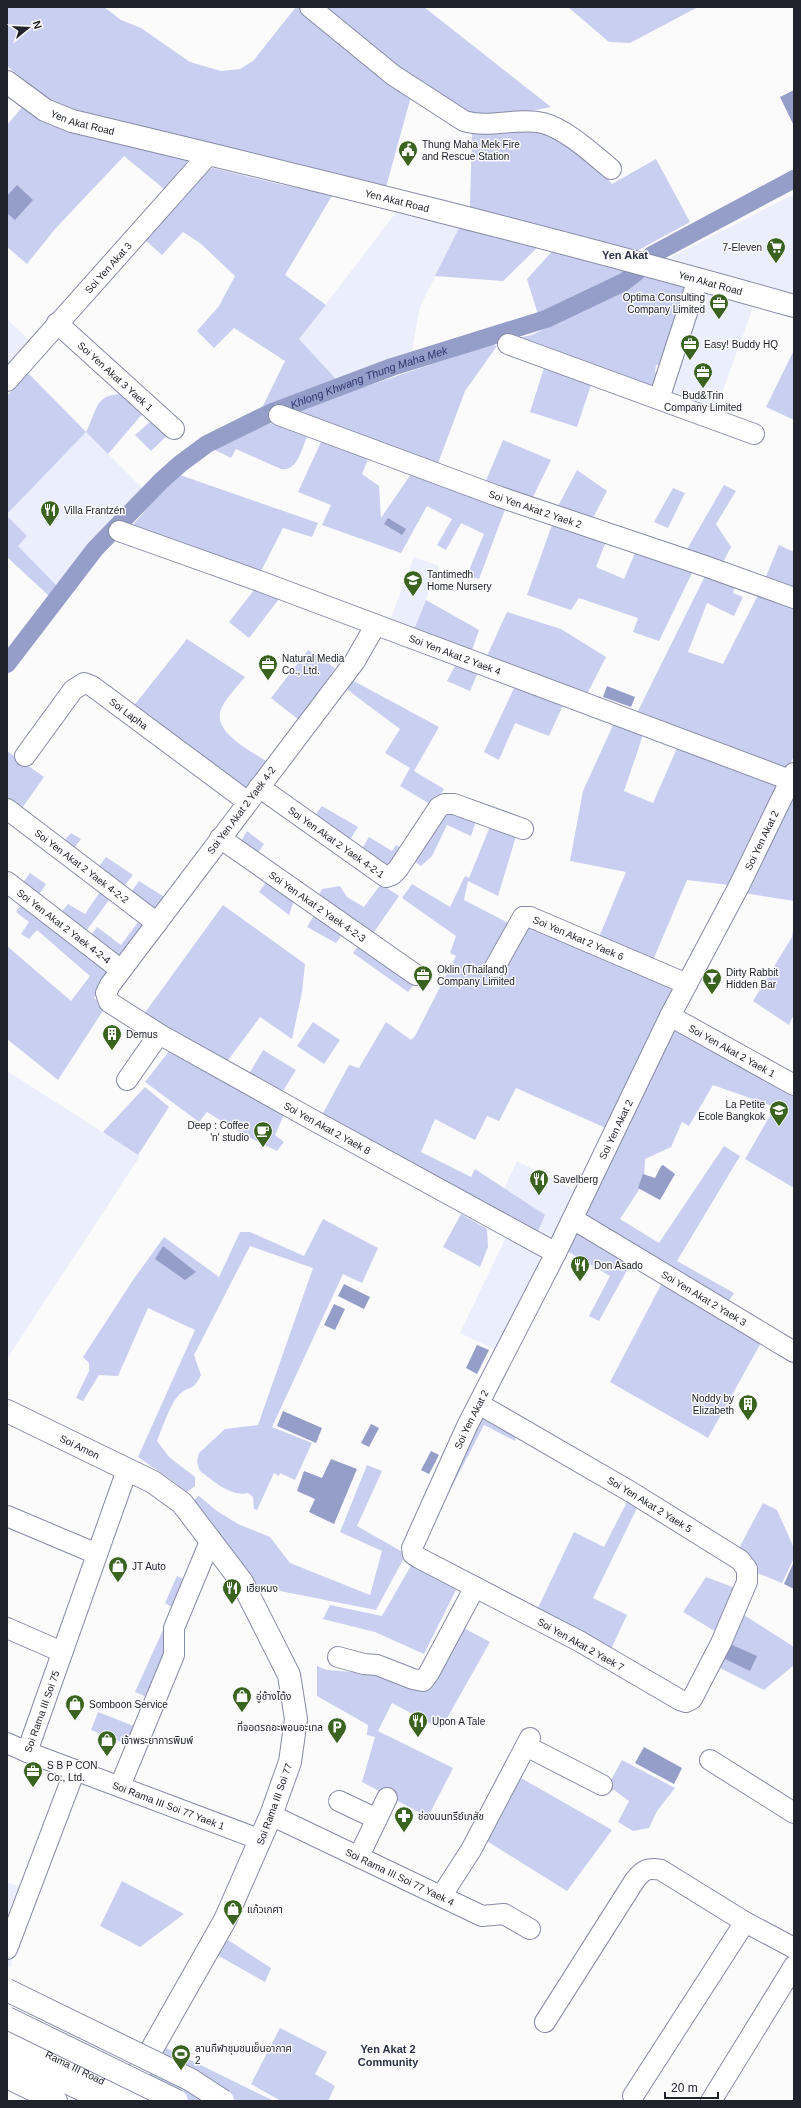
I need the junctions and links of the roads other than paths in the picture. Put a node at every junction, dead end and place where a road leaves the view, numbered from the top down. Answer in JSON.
{"nodes":[{"id":1,"x":310,"y":7,"type":"edge"},
{"id":2,"x":7,"y":82,"type":"edge"},
{"id":3,"x":209,"y":154,"type":"junction"},
{"id":4,"x":611,"y":169,"type":"dead end"},
{"id":5,"x":698,"y":279,"type":"junction"},
{"id":6,"x":794,"y":306,"type":"edge"},
{"id":7,"x":57,"y":323,"type":"junction"},
{"id":8,"x":508,"y":344,"type":"dead end"},
{"id":9,"x":7,"y":381,"type":"edge"},
{"id":10,"x":659,"y":399,"type":"junction"},
{"id":11,"x":279,"y":415,"type":"dead end"},
{"id":12,"x":174,"y":429,"type":"dead end"},
{"id":13,"x":754,"y":434,"type":"dead end"},
{"id":14,"x":119,"y":531,"type":"dead end"},
{"id":15,"x":794,"y":598,"type":"edge"},
{"id":16,"x":375,"y":626,"type":"junction"},
{"id":17,"x":25,"y":756,"type":"dead end"},
{"id":18,"x":792,"y":776,"type":"edge"},
{"id":19,"x":254,"y":795,"type":"junction"},
{"id":20,"x":7,"y":809,"type":"edge"},
{"id":21,"x":523,"y":829,"type":"dead end"},
{"id":22,"x":220,"y":838,"type":"junction"},
{"id":23,"x":7,"y":882,"type":"edge"},
{"id":24,"x":157,"y":923,"type":"junction"},
{"id":25,"x":496,"y":967,"type":"dead end"},
{"id":26,"x":121,"y":970,"type":"junction"},
{"id":27,"x":416,"y":975,"type":"dead end"},
{"id":28,"x":687,"y":984,"type":"junction"},
{"id":29,"x":106,"y":993,"type":"joint"},
{"id":30,"x":670,"y":1016,"type":"junction"},
{"id":31,"x":159,"y":1034,"type":"junction"},
{"id":32,"x":126,"y":1080,"type":"dead end"},
{"id":33,"x":794,"y":1085,"type":"edge"},
{"id":34,"x":573,"y":1219,"type":"junction"},
{"id":35,"x":556,"y":1253,"type":"junction"},
{"id":36,"x":794,"y":1352,"type":"edge"},
{"id":37,"x":479,"y":1404,"type":"junction"},
{"id":38,"x":7,"y":1411,"type":"edge"},
{"id":39,"x":127,"y":1470,"type":"junction"},
{"id":40,"x":153,"y":1482,"type":"joint"},
{"id":41,"x":7,"y":1516,"type":"edge"},
{"id":42,"x":211,"y":1539,"type":"junction"},
{"id":43,"x":97,"y":1554,"type":"junction"},
{"id":44,"x":413,"y":1554,"type":"joint"},
{"id":45,"x":475,"y":1588,"type":"junction"},
{"id":46,"x":7,"y":1628,"type":"edge"},
{"id":47,"x":721,"y":1643,"type":"joint"},
{"id":48,"x":62,"y":1652,"type":"junction"},
{"id":49,"x":338,"y":1656,"type":"dead end"},
{"id":50,"x":7,"y":1743,"type":"edge"},
{"id":51,"x":27,"y":1752,"type":"junction"},
{"id":52,"x":710,"y":1760,"type":"dead end"},
{"id":53,"x":75,"y":1770,"type":"junction"},
{"id":54,"x":602,"y":1785,"type":"dead end"},
{"id":55,"x":120,"y":1786,"type":"junction"},
{"id":56,"x":387,"y":1798,"type":"dead end"},
{"id":57,"x":339,"y":1801,"type":"dead end"},
{"id":58,"x":794,"y":1813,"type":"edge"},
{"id":59,"x":271,"y":1815,"type":"junction"},
{"id":60,"x":377,"y":1819,"type":"junction"},
{"id":61,"x":262,"y":1840,"type":"junction"},
{"id":62,"x":359,"y":1856,"type":"junction"},
{"id":63,"x":442,"y":1895,"type":"junction"},
{"id":64,"x":745,"y":1922,"type":"junction"},
{"id":65,"x":530,"y":1929,"type":"dead end"},
{"id":66,"x":794,"y":1948,"type":"edge"},
{"id":67,"x":7,"y":1949,"type":"edge"},
{"id":68,"x":794,"y":1966,"type":"edge"},
{"id":69,"x":7,"y":1990,"type":"edge"},
{"id":70,"x":7,"y":2018,"type":"edge"},
{"id":71,"x":545,"y":2022,"type":"dead end"},
{"id":72,"x":7,"y":2034,"type":"edge"},
{"id":73,"x":7,"y":2054,"type":"edge"},
{"id":74,"x":7,"y":2078,"type":"edge"},
{"id":75,"x":633,"y":2096,"type":"dead end"},
{"id":76,"x":136,"y":2097,"type":"edge"},
{"id":77,"x":56,"y":2101,"type":"edge"},
{"id":78,"x":106,"y":2101,"type":"edge"},
{"id":79,"x":177,"y":2101,"type":"edge"},
{"id":80,"x":223,"y":2101,"type":"edge"},
{"id":81,"x":711,"y":2101,"type":"edge"}],
"edges":[{"from":1,"to":4,"type":"street"},
{"from":2,"to":3,"type":"main road","name":"Yen Akat Road"},
{"from":3,"to":5,"type":"main road","name":"Yen Akat Road"},
{"from":3,"to":7,"type":"street","name":"Soi Yen Akat 3"},
{"from":5,"to":6,"type":"main road","name":"Yen Akat Road"},
{"from":5,"to":10,"type":"street"},
{"from":7,"to":9,"type":"street","name":"Soi Yen Akat 3"},
{"from":7,"to":12,"type":"street","name":"Soi Yen Akat 3 Yaek 1"},
{"from":8,"to":10,"type":"street"},
{"from":10,"to":13,"type":"street"},
{"from":11,"to":15,"type":"street","name":"Soi Yen Akat 2 Yaek 2"},
{"from":14,"to":16,"type":"street","name":"Soi Yen Akat 2 Yaek 4"},
{"from":16,"to":18,"type":"street","name":"Soi Yen Akat 2 Yaek 4"},
{"from":16,"to":19,"type":"street","name":"Soi Yen Akat 2 Yaek 4-2"},
{"from":17,"to":19,"type":"street","name":"Soi Lapha"},
{"from":18,"to":28,"type":"street","name":"Soi Yen Akat 2"},
{"from":19,"to":21,"type":"street","name":"Soi Yen Akat 2 Yaek 4-2-1"},
{"from":19,"to":22,"type":"street","name":"Soi Yen Akat 2 Yaek 4-2"},
{"from":20,"to":24,"type":"street","name":"Soi Yen Akat 2 Yaek 4-2-2"},
{"from":22,"to":24,"type":"street","name":"Soi Yen Akat 2 Yaek 4-2"},
{"from":22,"to":27,"type":"street","name":"Soi Yen Akat 2 Yaek 4-2-3"},
{"from":23,"to":26,"type":"street","name":"Soi Yen Akat 2 Yaek 4-2-4"},
{"from":24,"to":26,"type":"street","name":"Soi Yen Akat 2 Yaek 4-2"},
{"from":25,"to":28,"type":"street","name":"Soi Yen Akat 2 Yaek 6"},
{"from":26,"to":29,"type":"street","name":"Soi Yen Akat 2 Yaek 4-2"},
{"from":28,"to":30,"type":"street","name":"Soi Yen Akat 2"},
{"from":29,"to":31,"type":"street","name":"Soi Yen Akat 2 Yaek 8"},
{"from":30,"to":33,"type":"street","name":"Soi Yen Akat 2 Yaek 1"},
{"from":30,"to":34,"type":"street","name":"Soi Yen Akat 2"},
{"from":31,"to":32,"type":"street"},
{"from":31,"to":35,"type":"street","name":"Soi Yen Akat 2 Yaek 8"},
{"from":34,"to":35,"type":"street","name":"Soi Yen Akat 2"},
{"from":34,"to":36,"type":"street","name":"Soi Yen Akat 2 Yaek 3"},
{"from":35,"to":37,"type":"street","name":"Soi Yen Akat 2"},
{"from":37,"to":44,"type":"street","name":"Soi Yen Akat 2"},
{"from":37,"to":47,"type":"street","name":"Soi Yen Akat 2 Yaek 5"},
{"from":38,"to":39,"type":"main road","name":"Soi Amon"},
{"from":39,"to":40,"type":"main road","name":"Soi Amon"},
{"from":39,"to":43,"type":"street","name":"Soi Rama III Soi 75"},
{"from":40,"to":42,"type":"main road","name":"Soi Rama III Soi 77"},
{"from":41,"to":43,"type":"street"},
{"from":42,"to":55,"type":"street"},
{"from":42,"to":59,"type":"main road","name":"Soi Rama III Soi 77"},
{"from":43,"to":48,"type":"street","name":"Soi Rama III Soi 75"},
{"from":44,"to":45,"type":"street","name":"Soi Yen Akat 2 Yaek 7"},
{"from":45,"to":47,"type":"street","name":"Soi Yen Akat 2 Yaek 7"},
{"from":45,"to":49,"type":"street"},
{"from":46,"to":48,"type":"street"},
{"from":48,"to":51,"type":"street","name":"Soi Rama III Soi 75"},
{"from":50,"to":51,"type":"street"},
{"from":51,"to":53,"type":"street","name":"Soi Rama III Soi 75"},
{"from":52,"to":58,"type":"street"},
{"from":53,"to":55,"type":"street","name":"Soi Rama III Soi 77 Yaek 1"},
{"from":53,"to":67,"type":"street"},
{"from":54,"to":63,"type":"street"},
{"from":55,"to":61,"type":"street","name":"Soi Rama III Soi 77 Yaek 1"},
{"from":56,"to":60,"type":"street"},
{"from":57,"to":60,"type":"street"},
{"from":59,"to":61,"type":"main road","name":"Soi Rama III Soi 77"},
{"from":59,"to":62,"type":"street","name":"Soi Rama III Soi 77 Yaek 4"},
{"from":60,"to":62,"type":"street"},
{"from":61,"to":76,"type":"main road","name":"Soi Rama III Soi 77"},
{"from":62,"to":63,"type":"street","name":"Soi Rama III Soi 77 Yaek 4"},
{"from":63,"to":65,"type":"street","name":"Soi Rama III Soi 77 Yaek 4"},
{"from":64,"to":66,"type":"street"},
{"from":64,"to":71,"type":"street"},
{"from":64,"to":75,"type":"street"},
{"from":68,"to":81,"type":"street"},
{"from":69,"to":80,"type":"main road","bridge":true},
{"from":70,"to":79,"type":"main road","bridge":true},
{"from":72,"to":76,"type":"main road","name":"Rama III Road"},
{"from":73,"to":78,"type":"main road","name":"Rama III Road"},
{"from":74,"to":77,"type":"main road"}]}
